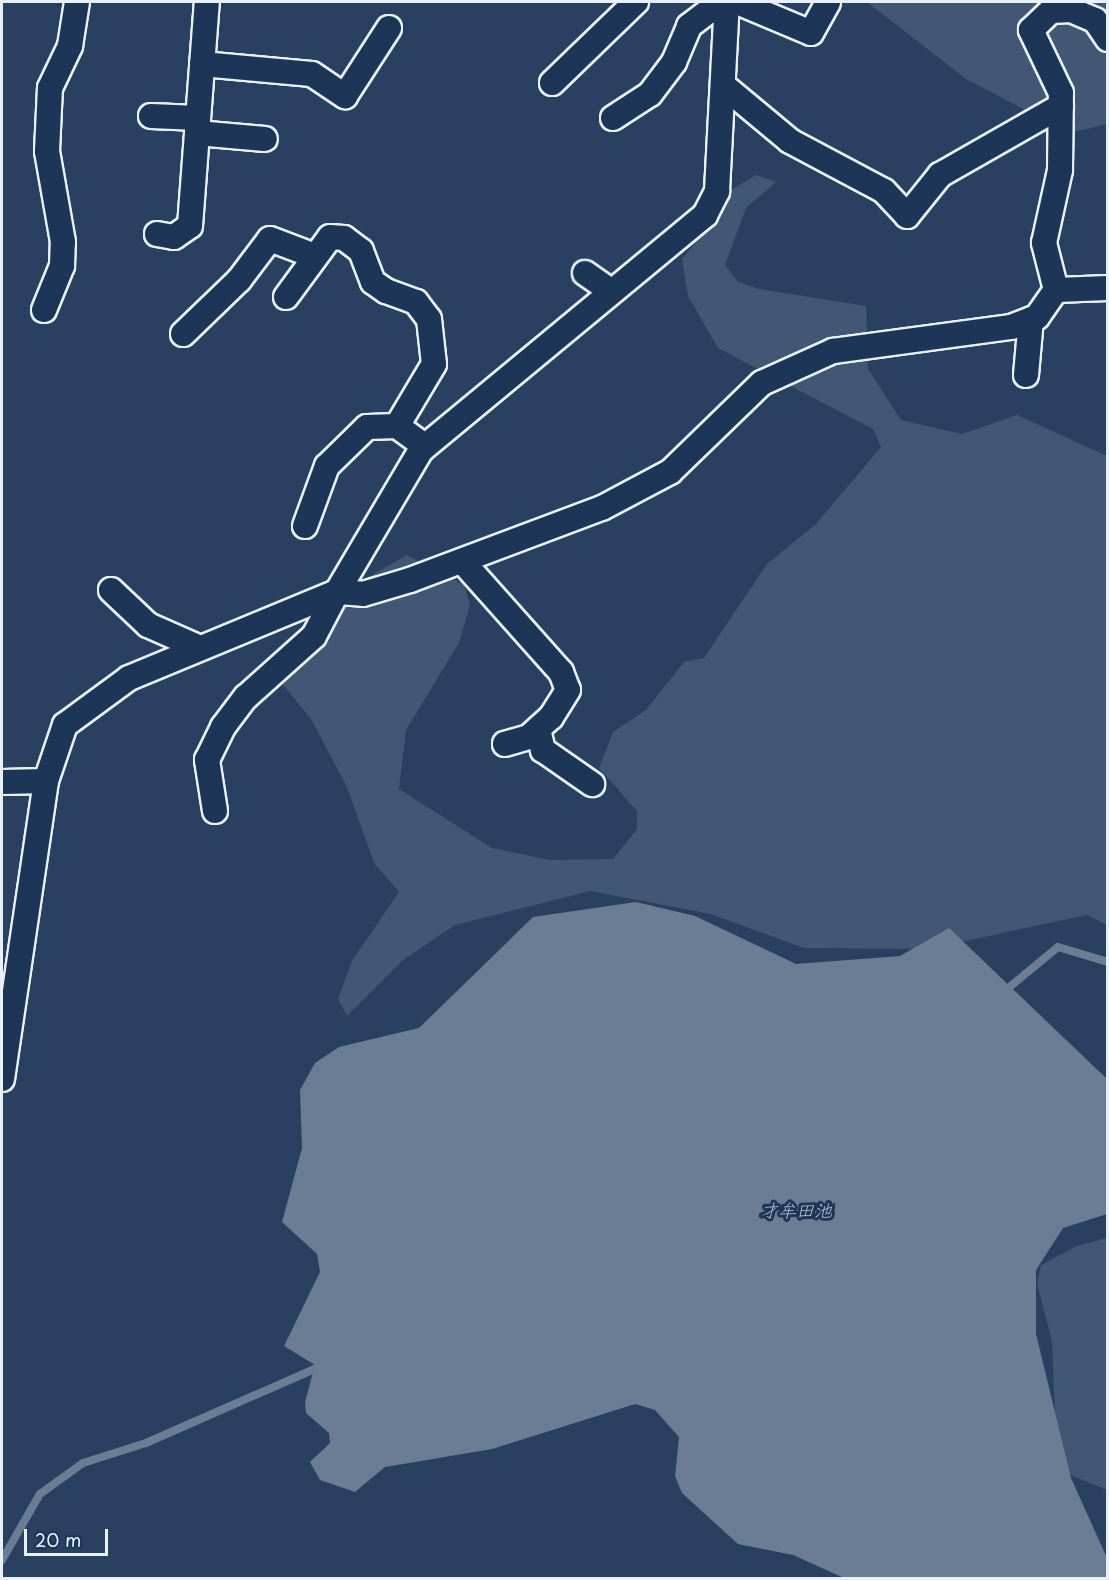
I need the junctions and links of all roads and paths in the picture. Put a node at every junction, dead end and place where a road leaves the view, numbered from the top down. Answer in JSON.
{"nodes":[{"id":1,"x":77,"y":2,"type":"edge"},
{"id":2,"x":207,"y":2,"type":"edge"},
{"id":3,"x":636,"y":2,"type":"edge"},
{"id":4,"x":721,"y":2,"type":"edge"},
{"id":5,"x":727,"y":2,"type":"edge"},
{"id":6,"x":737,"y":2,"type":"edge"},
{"id":7,"x":828,"y":2,"type":"edge"},
{"id":8,"x":389,"y":28,"type":"dead end"},
{"id":9,"x":1107,"y":39,"type":"edge"},
{"id":10,"x":202,"y":64,"type":"junction"},
{"id":11,"x":552,"y":83,"type":"dead end"},
{"id":12,"x":724,"y":86,"type":"junction"},
{"id":13,"x":1061,"y":106,"type":"junction"},
{"id":14,"x":151,"y":116,"type":"dead end"},
{"id":15,"x":613,"y":118,"type":"dead end"},
{"id":16,"x":198,"y":126,"type":"junction"},
{"id":17,"x":265,"y":138,"type":"dead end"},
{"id":18,"x":157,"y":234,"type":"dead end"},
{"id":19,"x":312,"y":255,"type":"junction"},
{"id":20,"x":585,"y":273,"type":"dead end"},
{"id":21,"x":1107,"y":288,"type":"edge"},
{"id":22,"x":1056,"y":290,"type":"junction"},
{"id":23,"x":611,"y":291,"type":"junction"},
{"id":24,"x":286,"y":297,"type":"dead end"},
{"id":25,"x":44,"y":310,"type":"dead end"},
{"id":26,"x":1031,"y":319,"type":"junction"},
{"id":27,"x":183,"y":334,"type":"dead end"},
{"id":28,"x":1026,"y":375,"type":"dead end"},
{"id":29,"x":397,"y":426,"type":"junction"},
{"id":30,"x":426,"y":446,"type":"junction"},
{"id":31,"x":305,"y":526,"type":"dead end"},
{"id":32,"x":462,"y":561,"type":"junction"},
{"id":33,"x":111,"y":590,"type":"dead end"},
{"id":34,"x":337,"y":592,"type":"junction"},
{"id":35,"x":201,"y":648,"type":"junction"},
{"id":36,"x":538,"y":729,"type":"junction"},
{"id":37,"x":505,"y":744,"type":"dead end"},
{"id":38,"x":46,"y":781,"type":"junction"},
{"id":39,"x":2,"y":782,"type":"edge"},
{"id":40,"x":592,"y":784,"type":"dead end"},
{"id":41,"x":215,"y":812,"type":"dead end"},
{"id":42,"x":2,"y":1079,"type":"edge"}],
"edges":[{"from":1,"to":25,"type":"street"},
{"from":2,"to":10,"type":"street"},
{"from":3,"to":11,"type":"street"},
{"from":4,"to":15,"type":"street"},
{"from":5,"to":12,"type":"street"},
{"from":6,"to":7,"type":"street"},
{"from":8,"to":10,"type":"street"},
{"from":9,"to":13,"type":"street"},
{"from":10,"to":16,"type":"street"},
{"from":12,"to":13,"type":"street"},
{"from":12,"to":23,"type":"street"},
{"from":13,"to":22,"type":"street"},
{"from":14,"to":16,"type":"street"},
{"from":16,"to":17,"type":"street"},
{"from":16,"to":18,"type":"street"},
{"from":19,"to":24,"type":"street"},
{"from":19,"to":27,"type":"street"},
{"from":19,"to":29,"type":"street"},
{"from":20,"to":23,"type":"street"},
{"from":21,"to":22,"type":"street"},
{"from":22,"to":26,"type":"street"},
{"from":23,"to":30,"type":"street"},
{"from":26,"to":28,"type":"street"},
{"from":26,"to":32,"type":"street"},
{"from":29,"to":30,"type":"street"},
{"from":29,"to":31,"type":"street"},
{"from":30,"to":34,"type":"street"},
{"from":32,"to":34,"type":"street"},
{"from":32,"to":36,"type":"street"},
{"from":33,"to":35,"type":"street"},
{"from":34,"to":35,"type":"street"},
{"from":34,"to":41,"type":"street"},
{"from":35,"to":38,"type":"street"},
{"from":36,"to":37,"type":"street"},
{"from":36,"to":40,"type":"street"},
{"from":38,"to":39,"type":"street"},
{"from":38,"to":42,"type":"street"}]}
